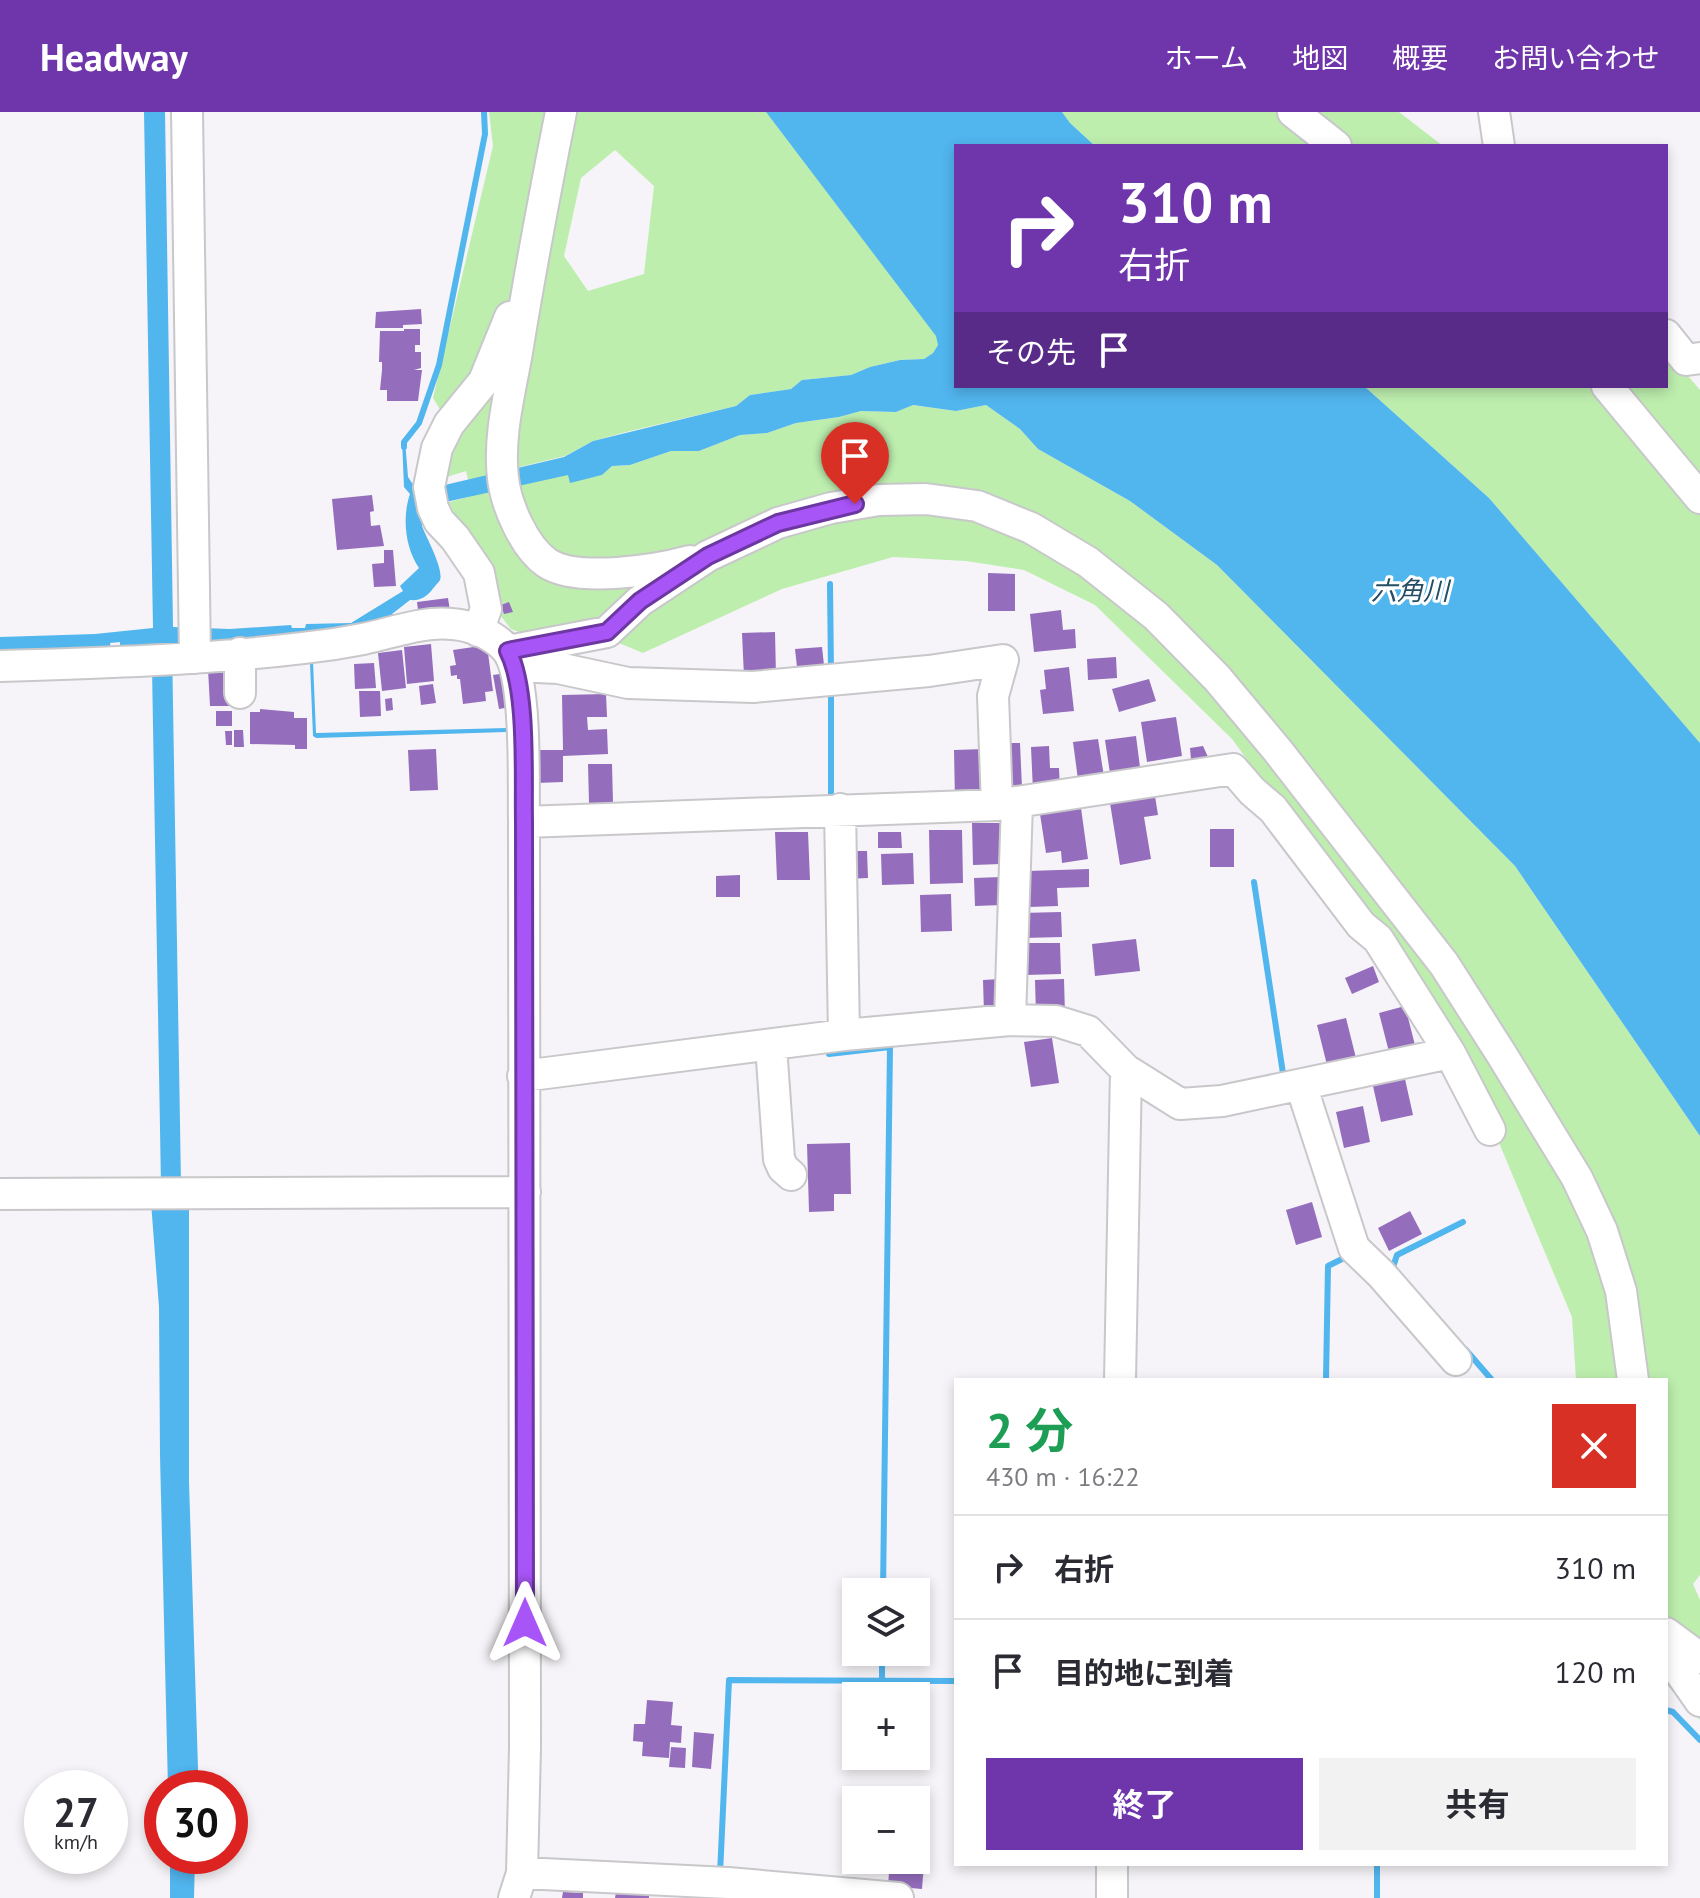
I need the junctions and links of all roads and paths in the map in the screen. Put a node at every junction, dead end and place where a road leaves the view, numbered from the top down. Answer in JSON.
{"nodes":[{"id":1,"x":187,"y":112,"type":"edge"},
{"id":2,"x":561,"y":112,"type":"edge"},
{"id":3,"x":1293,"y":112,"type":"edge"},
{"id":4,"x":1494,"y":112,"type":"edge"},
{"id":5,"x":1333,"y":144,"type":"edge"},
{"id":6,"x":1499,"y":144,"type":"edge"},
{"id":7,"x":532,"y":264,"type":"junction"},
{"id":8,"x":1668,"y":338,"type":"edge"},
{"id":9,"x":1700,"y":358,"type":"edge"},
{"id":10,"x":1609,"y":388,"type":"edge"},
{"id":11,"x":1700,"y":498,"type":"edge"},
{"id":12,"x":708,"y":556,"type":"junction"},
{"id":13,"x":478,"y":631,"type":"junction"},
{"id":14,"x":240,"y":653,"type":"junction"},
{"id":15,"x":512,"y":658,"type":"junction"},
{"id":16,"x":190,"y":659,"type":"junction"},
{"id":17,"x":0,"y":666,"type":"edge"},
{"id":18,"x":240,"y":693,"type":"dead end"},
{"id":19,"x":1007,"y":804,"type":"junction"},
{"id":20,"x":834,"y":810,"type":"junction"},
{"id":21,"x":524,"y":822,"type":"junction"},
{"id":22,"x":1010,"y":1020,"type":"junction"},
{"id":23,"x":834,"y":1036,"type":"junction"},
{"id":24,"x":771,"y":1046,"type":"junction"},
{"id":25,"x":1450,"y":1053,"type":"junction"},
{"id":26,"x":523,"y":1076,"type":"junction"},
{"id":27,"x":1126,"y":1078,"type":"junction"},
{"id":28,"x":1289,"y":1086,"type":"junction"},
{"id":29,"x":1490,"y":1130,"type":"dead end"},
{"id":30,"x":791,"y":1175,"type":"dead end"},
{"id":31,"x":525,"y":1192,"type":"junction"},
{"id":32,"x":0,"y":1194,"type":"edge"},
{"id":33,"x":1456,"y":1360,"type":"dead end"},
{"id":34,"x":1120,"y":1378,"type":"edge"},
{"id":35,"x":1633,"y":1378,"type":"edge"},
{"id":36,"x":1668,"y":1634,"type":"edge"},
{"id":37,"x":1668,"y":1655,"type":"edge"},
{"id":38,"x":1700,"y":1658,"type":"edge"},
{"id":39,"x":1700,"y":1701,"type":"edge"},
{"id":40,"x":1112,"y":1866,"type":"edge"},
{"id":41,"x":518,"y":1885,"type":"edge"},
{"id":42,"x":898,"y":1898,"type":"edge"},
{"id":43,"x":1112,"y":1898,"type":"edge"}],
"edges":[{"from":1,"to":16,"type":"street"},
{"from":2,"to":7,"type":"street"},
{"from":3,"to":5,"type":"street"},
{"from":4,"to":6,"type":"street"},
{"from":7,"to":12,"type":"street"},
{"from":7,"to":13,"type":"street"},
{"from":8,"to":9,"type":"street"},
{"from":10,"to":11,"type":"street"},
{"from":12,"to":15,"type":"street"},
{"from":12,"to":35,"type":"street"},
{"from":13,"to":14,"type":"street"},
{"from":13,"to":15,"type":"street"},
{"from":14,"to":16,"type":"street"},
{"from":14,"to":18,"type":"street"},
{"from":15,"to":19,"type":"street"},
{"from":15,"to":21,"type":"street"},
{"from":16,"to":17,"type":"street"},
{"from":19,"to":20,"type":"street"},
{"from":19,"to":22,"type":"street"},
{"from":19,"to":25,"type":"street"},
{"from":20,"to":21,"type":"street"},
{"from":20,"to":23,"type":"street"},
{"from":21,"to":26,"type":"street"},
{"from":22,"to":23,"type":"street"},
{"from":22,"to":27,"type":"street"},
{"from":23,"to":24,"type":"street"},
{"from":24,"to":26,"type":"street"},
{"from":24,"to":30,"type":"street"},
{"from":25,"to":28,"type":"street"},
{"from":25,"to":29,"type":"street"},
{"from":26,"to":31,"type":"street"},
{"from":27,"to":28,"type":"street"},
{"from":27,"to":34,"type":"street"},
{"from":28,"to":33,"type":"street"},
{"from":31,"to":32,"type":"street"},
{"from":31,"to":41,"type":"street"},
{"from":36,"to":38,"type":"street"},
{"from":37,"to":39,"type":"street"},
{"from":40,"to":43,"type":"street"},
{"from":41,"to":42,"type":"street"}]}
